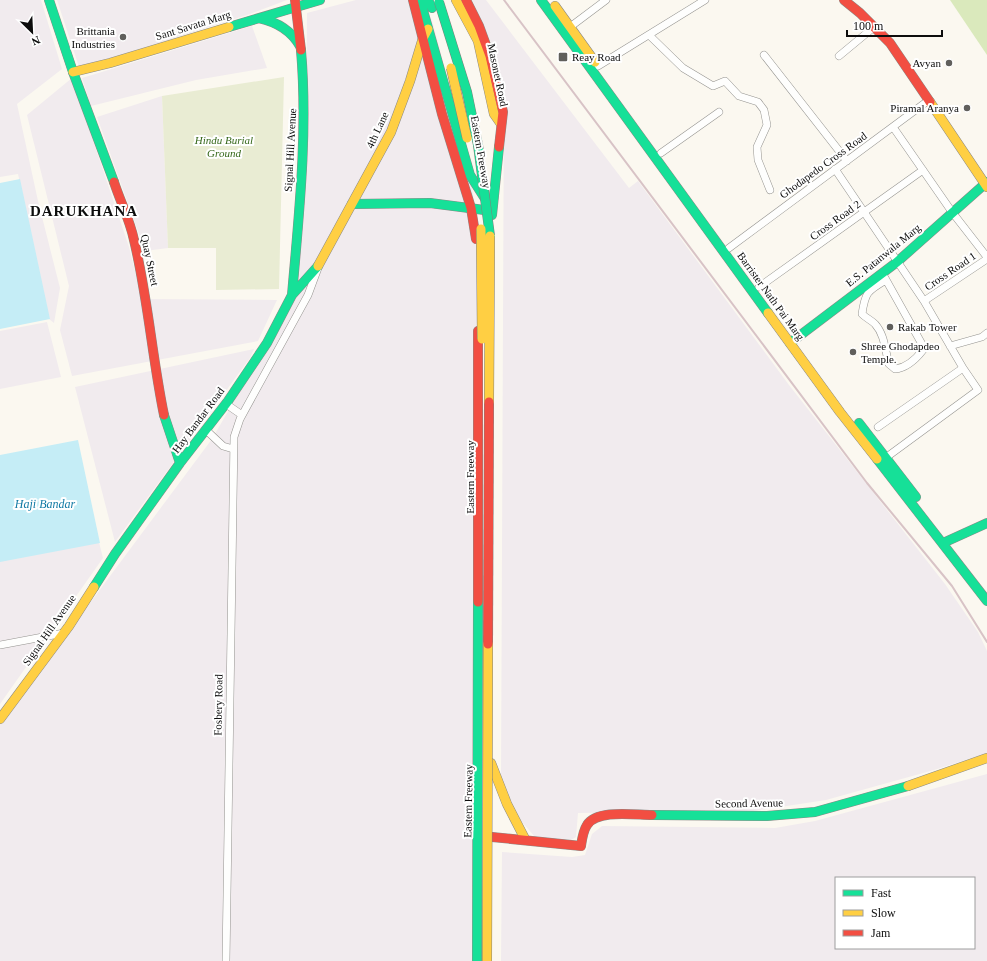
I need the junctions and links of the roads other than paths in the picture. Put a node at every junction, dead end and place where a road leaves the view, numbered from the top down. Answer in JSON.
{"nodes":[{"id":1,"x":49,"y":0,"type":"edge"},
{"id":2,"x":320,"y":0,"type":"edge"},
{"id":3,"x":413,"y":0,"type":"edge"},
{"id":4,"x":420,"y":0,"type":"edge"},
{"id":5,"x":428,"y":0,"type":"edge"},
{"id":6,"x":438,"y":0,"type":"edge"},
{"id":7,"x":456,"y":0,"type":"edge"},
{"id":8,"x":466,"y":0,"type":"edge"},
{"id":9,"x":541,"y":0,"type":"edge"},
{"id":10,"x":551,"y":0,"type":"edge"},
{"id":11,"x":606,"y":0,"type":"edge"},
{"id":12,"x":705,"y":0,"type":"edge"},
{"id":13,"x":844,"y":0,"type":"edge"},
{"id":14,"x":296,"y":3,"type":"edge"},
{"id":15,"x":258,"y":18,"type":"junction"},
{"id":16,"x":570,"y":27,"type":"junction"},
{"id":17,"x":874,"y":27,"type":"junction"},
{"id":18,"x":428,"y":29,"type":"junction"},
{"id":19,"x":649,"y":35,"type":"junction"},
{"id":20,"x":423,"y":38,"type":"junction"},
{"id":21,"x":301,"y":48,"type":"junction"},
{"id":22,"x":764,"y":55,"type":"dead end"},
{"id":23,"x":839,"y":56,"type":"dead end"},
{"id":24,"x":598,"y":66,"type":"junction"},
{"id":25,"x":73,"y":72,"type":"junction"},
{"id":26,"x":929,"y":100,"type":"junction"},
{"id":27,"x":719,"y":112,"type":"dead end"},
{"id":28,"x":501,"y":124,"type":"junction"},
{"id":29,"x":893,"y":127,"type":"junction"},
{"id":30,"x":661,"y":153,"type":"junction"},
{"id":31,"x":847,"y":160,"type":"junction"},
{"id":32,"x":835,"y":170,"type":"junction"},
{"id":33,"x":923,"y":170,"type":"junction"},
{"id":34,"x":986,"y":184,"type":"edge"},
{"id":35,"x":770,"y":190,"type":"dead end"},
{"id":36,"x":352,"y":204,"type":"junction"},
{"id":37,"x":471,"y":208,"type":"junction"},
{"id":38,"x":492,"y":211,"type":"junction"},
{"id":39,"x":864,"y":212,"type":"junction"},
{"id":40,"x":952,"y":212,"type":"junction"},
{"id":41,"x":729,"y":248,"type":"junction"},
{"id":42,"x":987,"y":258,"type":"edge"},
{"id":43,"x":321,"y":262,"type":"junction"},
{"id":44,"x":897,"y":262,"type":"junction"},
{"id":45,"x":737,"y":264,"type":"junction"},
{"id":46,"x":884,"y":277,"type":"junction"},
{"id":47,"x":759,"y":287,"type":"junction"},
{"id":48,"x":292,"y":295,"type":"junction"},
{"id":49,"x":924,"y":301,"type":"junction"},
{"id":50,"x":987,"y":333,"type":"edge"},
{"id":51,"x":793,"y":340,"type":"junction"},
{"id":52,"x":950,"y":346,"type":"junction"},
{"id":53,"x":963,"y":368,"type":"junction"},
{"id":54,"x":226,"y":404,"type":"junction"},
{"id":55,"x":242,"y":415,"type":"junction"},
{"id":56,"x":878,"y":427,"type":"dead end"},
{"id":57,"x":206,"y":430,"type":"junction"},
{"id":58,"x":233,"y":449,"type":"junction"},
{"id":59,"x":882,"y":460,"type":"junction"},
{"id":60,"x":180,"y":463,"type":"junction"},
{"id":61,"x":987,"y":523,"type":"edge"},
{"id":62,"x":947,"y":541,"type":"junction"},
{"id":63,"x":115,"y":554,"type":"joint"},
{"id":64,"x":987,"y":590,"type":"edge"},
{"id":65,"x":987,"y":601,"type":"edge"},
{"id":66,"x":64,"y":633,"type":"junction"},
{"id":67,"x":0,"y":645,"type":"edge"},
{"id":68,"x":0,"y":719,"type":"edge"},
{"id":69,"x":987,"y":758,"type":"edge"},
{"id":70,"x":477,"y":762,"type":"junction"},
{"id":71,"x":491,"y":763,"type":"junction"},
{"id":72,"x":492,"y":837,"type":"junction"},
{"id":73,"x":524,"y":839,"type":"junction"},
{"id":74,"x":226,"y":961,"type":"edge"},
{"id":75,"x":478,"y":961,"type":"edge"},
{"id":76,"x":487,"y":961,"type":"edge"},
{"id":77,"x":491,"y":961,"type":"edge"}],
"edges":[{"from":1,"to":25,"type":"main road","name":"Quay Street"},
{"from":2,"to":14,"type":"main road","name":"Sant Savata Marg"},
{"from":3,"to":20,"type":"main road"},
{"from":4,"to":18,"type":"main road"},
{"from":5,"to":75,"type":"main road","name":"Eastern Freeway","bridge":true},
{"from":6,"to":76,"type":"main road","name":"Eastern Freeway","bridge":true},
{"from":7,"to":28,"type":"main road","name":"Masonet Road"},
{"from":8,"to":28,"type":"main road","name":"Masonet Road"},
{"from":9,"to":45,"type":"main road","name":"Barrister Nath Pai Marg"},
{"from":10,"to":16,"type":"main road","name":"Barrister Nath Pai Marg"},
{"from":11,"to":16,"type":"street"},
{"from":12,"to":19,"type":"street"},
{"from":13,"to":17,"type":"main road"},
{"from":14,"to":15,"type":"main road","name":"Sant Savata Marg"},
{"from":14,"to":21,"type":"main road","name":"Signal Hill Avenue"},
{"from":15,"to":21,"type":"main road"},
{"from":15,"to":25,"type":"main road","name":"Sant Savata Marg"},
{"from":16,"to":24,"type":"main road","name":"Barrister Nath Pai Marg"},
{"from":17,"to":23,"type":"street"},
{"from":17,"to":26,"type":"main road"},
{"from":18,"to":20,"type":"main road","name":"4th Lane"},
{"from":18,"to":38,"type":"main road"},
{"from":19,"to":24,"type":"street"},
{"from":19,"to":35,"type":"street"},
{"from":20,"to":36,"type":"main road","name":"4th Lane"},
{"from":20,"to":37,"type":"main road"},
{"from":21,"to":48,"type":"main road","name":"Signal Hill Avenue"},
{"from":22,"to":31,"type":"street"},
{"from":24,"to":30,"type":"main road","name":"Barrister Nath Pai Marg"},
{"from":25,"to":60,"type":"main road","name":"Quay Street"},
{"from":26,"to":29,"type":"street","name":"Ghodapedo Cross Road"},
{"from":26,"to":34,"type":"main road"},
{"from":27,"to":30,"type":"street"},
{"from":28,"to":38,"type":"main road"},
{"from":29,"to":31,"type":"street","name":"Ghodapedo Cross Road"},
{"from":29,"to":33,"type":"street"},
{"from":30,"to":41,"type":"main road","name":"Barrister Nath Pai Marg"},
{"from":31,"to":32,"type":"street","name":"Ghodapedo Cross Road"},
{"from":32,"to":39,"type":"street"},
{"from":32,"to":41,"type":"street","name":"Ghodapedo Cross Road"},
{"from":33,"to":39,"type":"street","name":"Cross Road 2"},
{"from":33,"to":40,"type":"street"},
{"from":34,"to":40,"type":"main road","name":"E.S. Patanwala Marg"},
{"from":36,"to":37,"type":"main road"},
{"from":36,"to":43,"type":"main road","name":"4th Lane"},
{"from":37,"to":38,"type":"main road"},
{"from":37,"to":70,"type":"main road"},
{"from":38,"to":71,"type":"main road"},
{"from":39,"to":44,"type":"street"},
{"from":39,"to":47,"type":"street","name":"Cross Road 2"},
{"from":40,"to":42,"type":"street"},
{"from":40,"to":44,"type":"main road","name":"E.S. Patanwala Marg"},
{"from":41,"to":45,"type":"main road","name":"Barrister Nath Pai Marg"},
{"from":42,"to":49,"type":"street","name":"Cross Road 1"},
{"from":43,"to":48,"type":"main road","name":"4th Lane"},
{"from":43,"to":55,"type":"street","name":"4th Lane"},
{"from":44,"to":46,"type":"main road","name":"E.S. Patanwala Marg"},
{"from":44,"to":49,"type":"street"},
{"from":45,"to":47,"type":"main road","name":"Barrister Nath Pai Marg"},
{"from":45,"to":51,"type":"main road","name":"Barrister Nath Pai Marg"},
{"from":46,"to":46,"type":"street"},
{"from":46,"to":51,"type":"main road","name":"E.S. Patanwala Marg"},
{"from":47,"to":51,"type":"main road","name":"Barrister Nath Pai Marg"},
{"from":48,"to":54,"type":"main road","name":"Hay Bandar Road"},
{"from":49,"to":52,"type":"street"},
{"from":50,"to":52,"type":"street"},
{"from":51,"to":59,"type":"main road","name":"Barrister Nath Pai Marg"},
{"from":52,"to":53,"type":"street"},
{"from":53,"to":56,"type":"street"},
{"from":53,"to":59,"type":"street"},
{"from":54,"to":55,"type":"street"},
{"from":54,"to":57,"type":"main road","name":"Hay Bandar Road"},
{"from":55,"to":58,"type":"street","name":"4th Lane"},
{"from":57,"to":58,"type":"street"},
{"from":57,"to":60,"type":"main road","name":"Hay Bandar Road"},
{"from":58,"to":74,"type":"street","name":"Fosbery Road"},
{"from":59,"to":62,"type":"main road","name":"Barrister Nath Pai Marg"},
{"from":60,"to":63,"type":"main road","name":"Hay Bandar Road"},
{"from":61,"to":62,"type":"main road"},
{"from":62,"to":64,"type":"main road","name":"Barrister Nath Pai Marg"},
{"from":62,"to":65,"type":"main road","name":"Barrister Nath Pai Marg"},
{"from":63,"to":66,"type":"main road","name":"Signal Hill Avenue"},
{"from":66,"to":67,"type":"street"},
{"from":66,"to":68,"type":"main road","name":"Signal Hill Avenue"},
{"from":69,"to":73,"type":"main road","name":"Second Avenue"},
{"from":70,"to":71,"type":"main road"},
{"from":70,"to":75,"type":"main road"},
{"from":71,"to":72,"type":"main road"},
{"from":71,"to":73,"type":"main road"},
{"from":72,"to":73,"type":"main road","name":"Second Avenue"},
{"from":72,"to":77,"type":"main road"}]}
